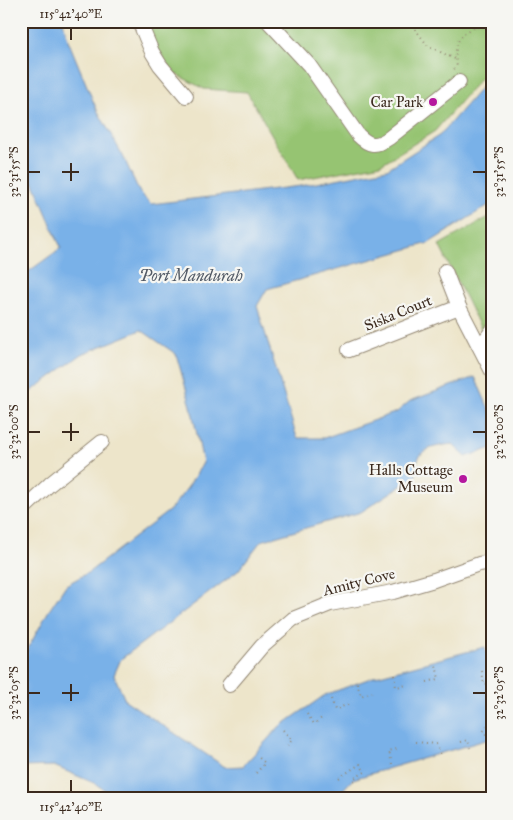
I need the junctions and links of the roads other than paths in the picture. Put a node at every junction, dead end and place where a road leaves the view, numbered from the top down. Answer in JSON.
{"nodes":[{"id":1,"x":139,"y":21,"type":"edge"},
{"id":2,"x":268,"y":21,"type":"edge"},
{"id":3,"x":456,"y":76,"type":"road end"},
{"id":4,"x":186,"y":96,"type":"dead end"},
{"id":5,"x":445,"y":270,"type":"dead end"},
{"id":6,"x":459,"y":306,"type":"junction"},
{"id":7,"x":492,"y":331,"type":"edge"},
{"id":8,"x":480,"y":347,"type":"junction"},
{"id":9,"x":349,"y":350,"type":"dead end"},
{"id":10,"x":492,"y":371,"type":"edge"},
{"id":11,"x":102,"y":442,"type":"dead end"},
{"id":12,"x":21,"y":511,"type":"edge"},
{"id":13,"x":492,"y":562,"type":"edge"},
{"id":14,"x":229,"y":685,"type":"dead end"}],
"edges":[{"from":1,"to":4,"type":"street"},
{"from":2,"to":3,"type":"street"},
{"from":5,"to":6,"type":"street"},
{"from":6,"to":8,"type":"street"},
{"from":6,"to":9,"type":"street","name":"Siska Court"},
{"from":7,"to":8,"type":"street"},
{"from":8,"to":10,"type":"street"},
{"from":11,"to":12,"type":"street"},
{"from":13,"to":14,"type":"street","name":"Amity Cove"}]}
